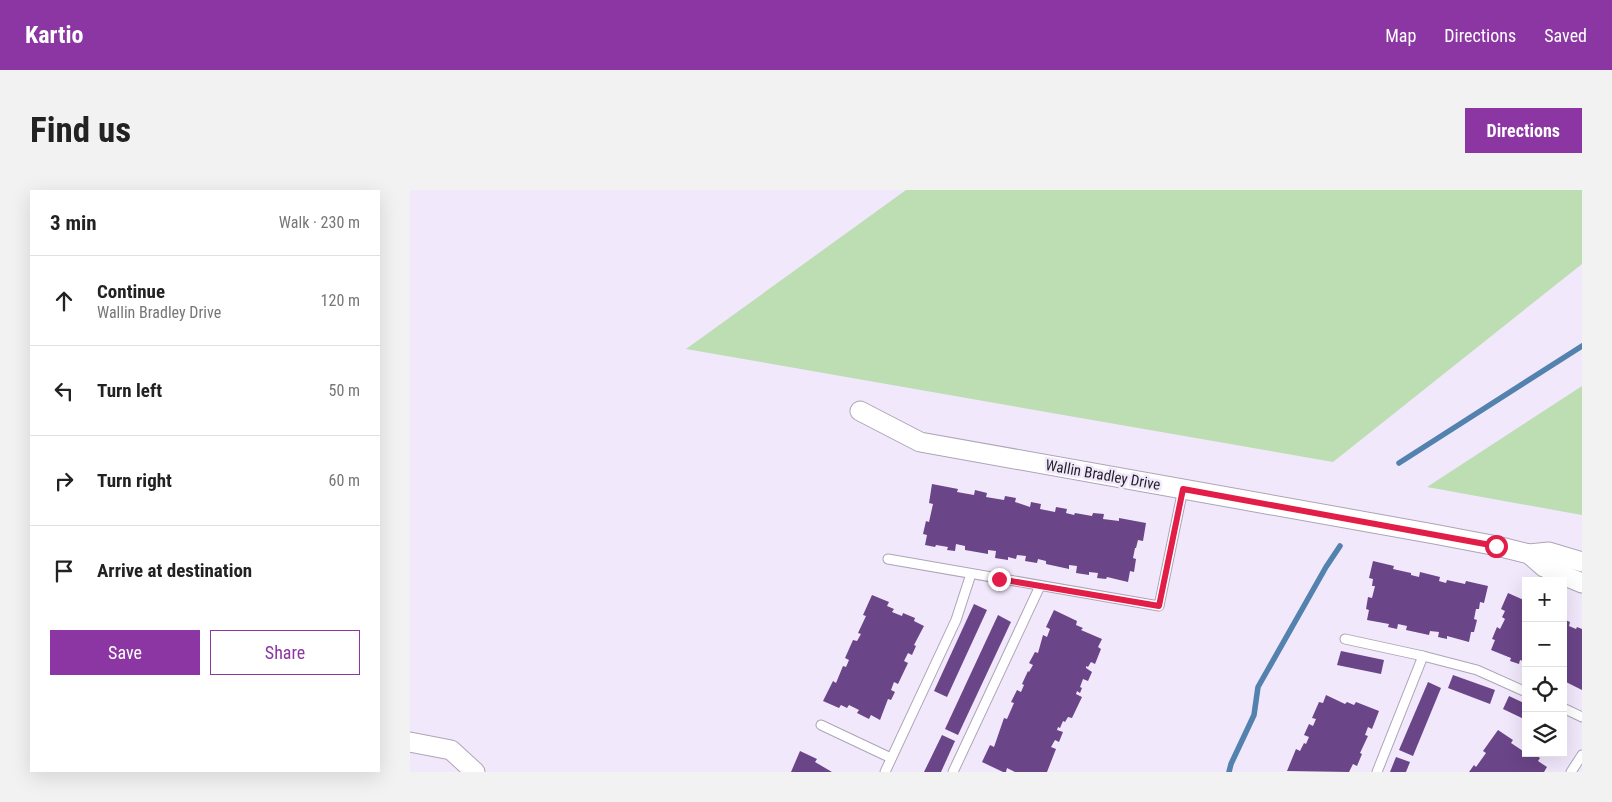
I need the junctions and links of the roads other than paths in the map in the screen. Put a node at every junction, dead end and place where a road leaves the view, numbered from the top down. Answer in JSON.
{"nodes":[{"id":1,"x":860,"y":411,"type":"dead end"},
{"id":2,"x":1183,"y":489,"type":"junction"},
{"id":3,"x":1529,"y":554,"type":"junction"},
{"id":4,"x":888,"y":559,"type":"dead end"},
{"id":5,"x":1582,"y":562,"type":"edge"},
{"id":6,"x":971,"y":574,"type":"junction"},
{"id":7,"x":1582,"y":583,"type":"edge"},
{"id":8,"x":1040,"y":586,"type":"junction"},
{"id":9,"x":1345,"y":639,"type":"dead end"},
{"id":10,"x":1423,"y":656,"type":"junction"},
{"id":11,"x":1522,"y":690,"type":"edge"},
{"id":12,"x":1567,"y":710,"type":"edge"},
{"id":13,"x":1582,"y":716,"type":"edge"},
{"id":14,"x":820,"y":725,"type":"dead end"},
{"id":15,"x":410,"y":742,"type":"edge"},
{"id":16,"x":1582,"y":755,"type":"edge"},
{"id":17,"x":891,"y":758,"type":"junction"},
{"id":18,"x":475,"y":772,"type":"edge"},
{"id":19,"x":885,"y":772,"type":"edge"},
{"id":20,"x":952,"y":772,"type":"edge"},
{"id":21,"x":1377,"y":772,"type":"edge"},
{"id":22,"x":1571,"y":772,"type":"edge"}],
"edges":[{"from":1,"to":2,"type":"street","name":"Wallin Bradley Drive"},
{"from":2,"to":3,"type":"street","name":"Wallin Bradley Drive"},
{"from":2,"to":8,"type":"lane"},
{"from":3,"to":5,"type":"street","name":"Wallin Bradley Drive"},
{"from":3,"to":7,"type":"street","name":"Wallin Bradley Drive"},
{"from":4,"to":6,"type":"lane"},
{"from":6,"to":8,"type":"lane"},
{"from":6,"to":17,"type":"lane"},
{"from":8,"to":20,"type":"lane"},
{"from":9,"to":10,"type":"lane"},
{"from":10,"to":11,"type":"lane"},
{"from":10,"to":21,"type":"lane"},
{"from":12,"to":13,"type":"lane"},
{"from":14,"to":17,"type":"lane"},
{"from":15,"to":18,"type":"street"},
{"from":16,"to":22,"type":"lane"},
{"from":17,"to":19,"type":"lane"}]}
